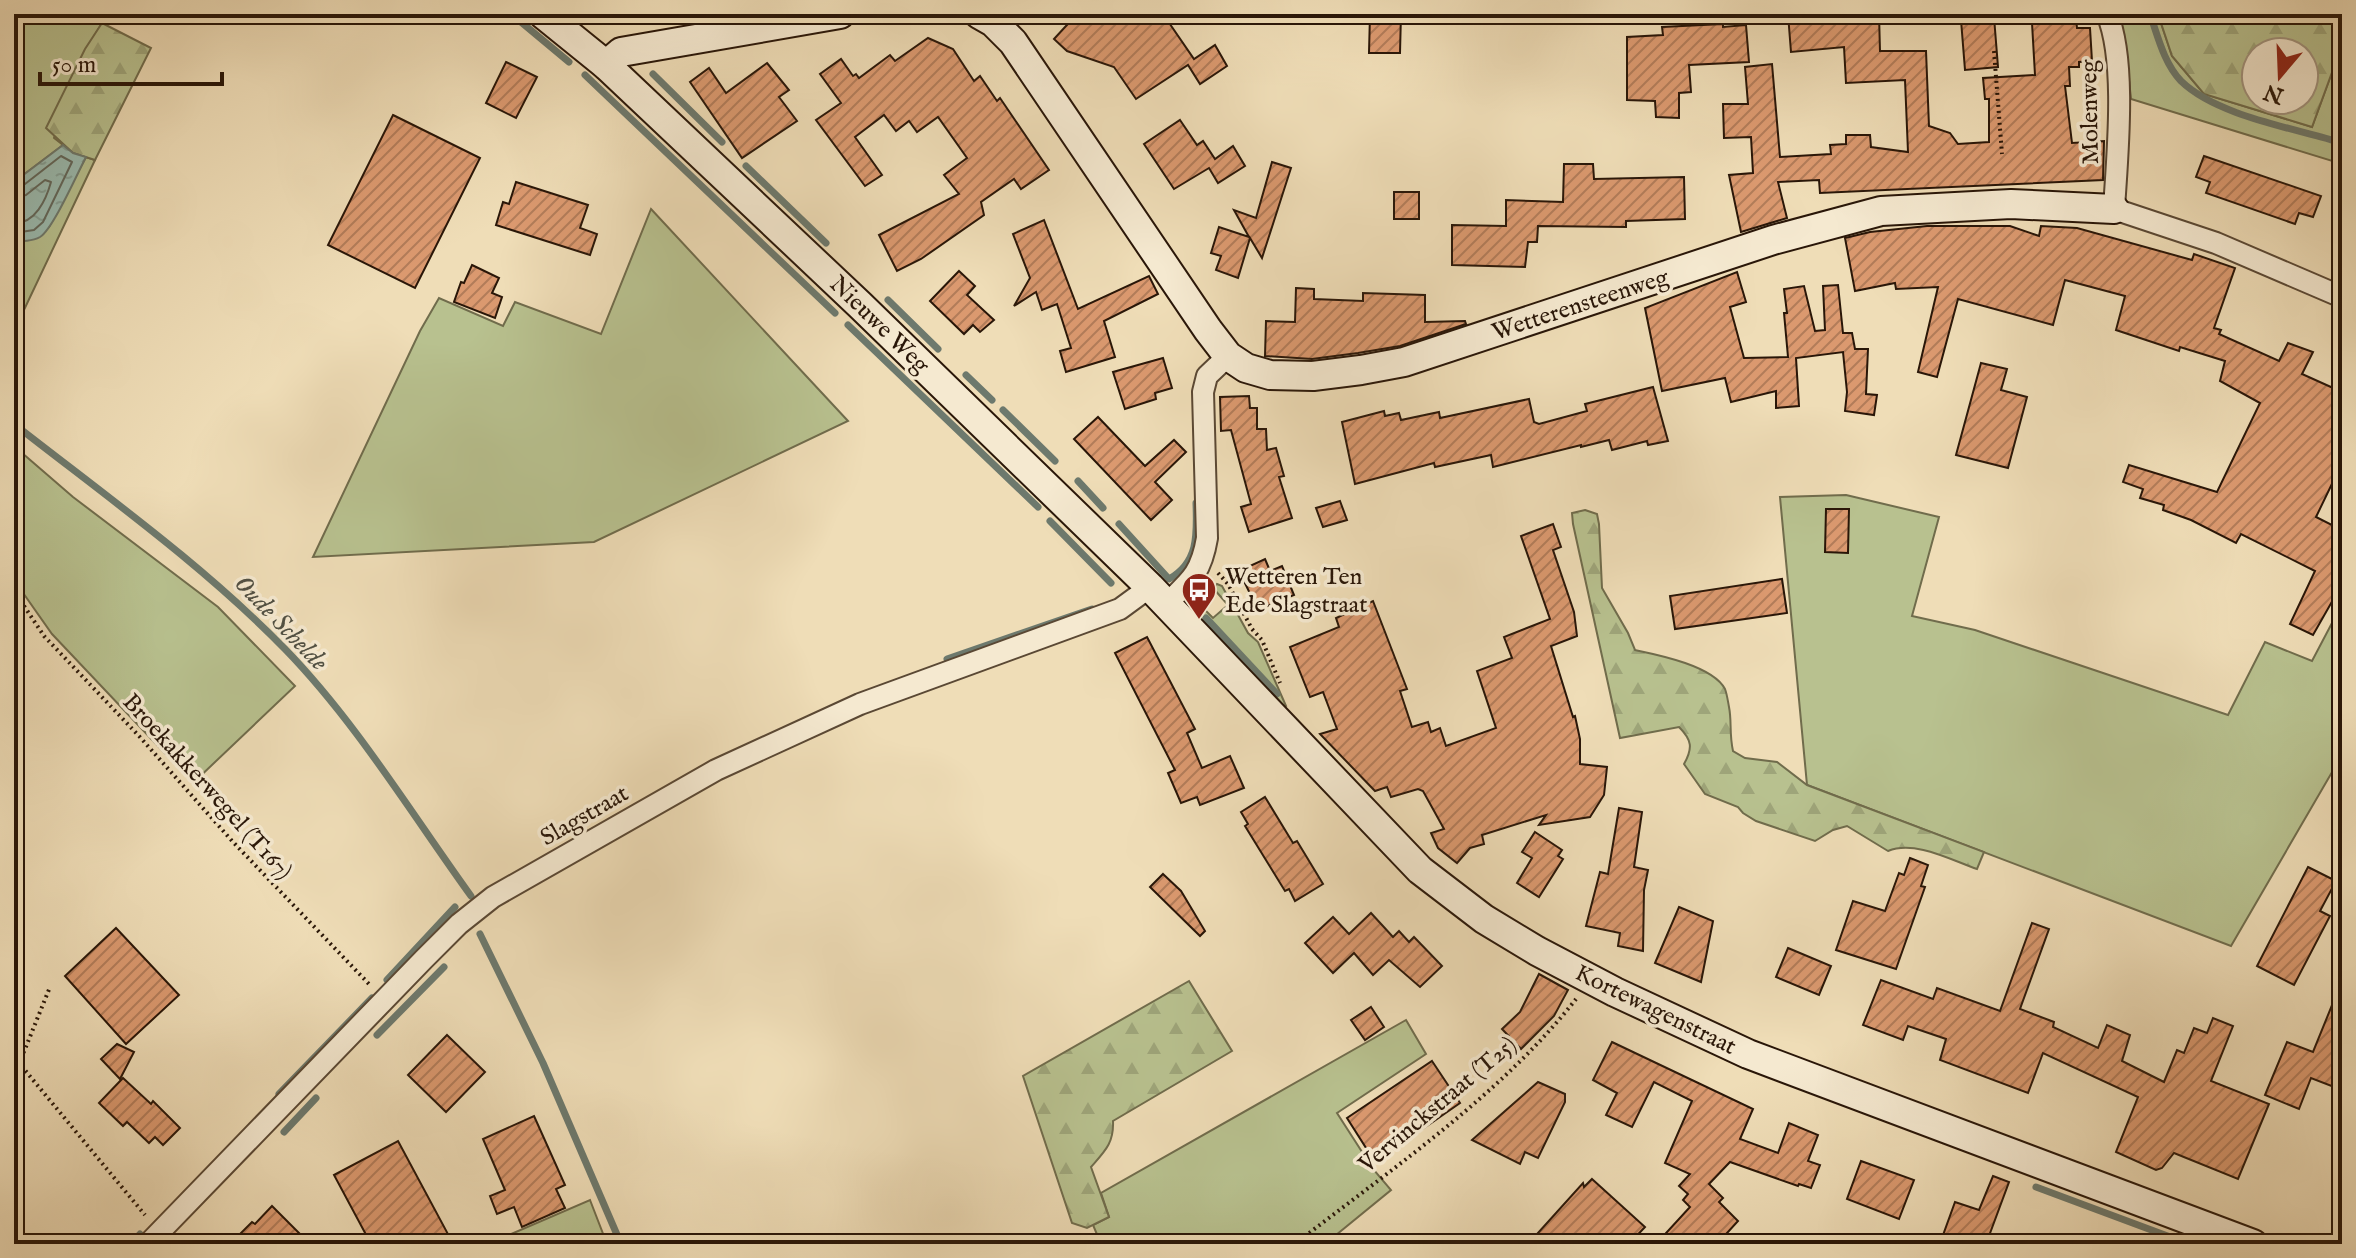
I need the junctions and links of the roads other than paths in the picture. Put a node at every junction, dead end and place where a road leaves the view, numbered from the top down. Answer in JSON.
{"nodes":[{"id":1,"x":543,"y":14,"type":"edge"},
{"id":2,"x":840,"y":14,"type":"edge"},
{"id":3,"x":979,"y":14,"type":"edge"},
{"id":4,"x":2107,"y":14,"type":"edge"},
{"id":5,"x":606,"y":65,"type":"junction"},
{"id":6,"x":2114,"y":209,"type":"junction"},
{"id":7,"x":2342,"y":297,"type":"edge"},
{"id":8,"x":1228,"y":356,"type":"junction"},
{"id":9,"x":1158,"y":596,"type":"junction"},
{"id":10,"x":154,"y":1238,"type":"edge"},
{"id":11,"x":2253,"y":1244,"type":"edge"}],
"edges":[{"from":1,"to":5,"type":"street"},
{"from":2,"to":5,"type":"street"},
{"from":3,"to":8,"type":"street","name":"Wetterensteenweg"},
{"from":4,"to":6,"type":"street","name":"Molenweg"},
{"from":5,"to":9,"type":"street","name":"Nieuwe Weg"},
{"from":6,"to":7,"type":"street","name":"Wetterensteenweg"},
{"from":6,"to":8,"type":"street","name":"Wetterensteenweg"},
{"from":8,"to":9,"type":"street"},
{"from":9,"to":10,"type":"street","name":"Slagstraat"},
{"from":9,"to":11,"type":"street","name":"Kortewagenstraat"}]}
